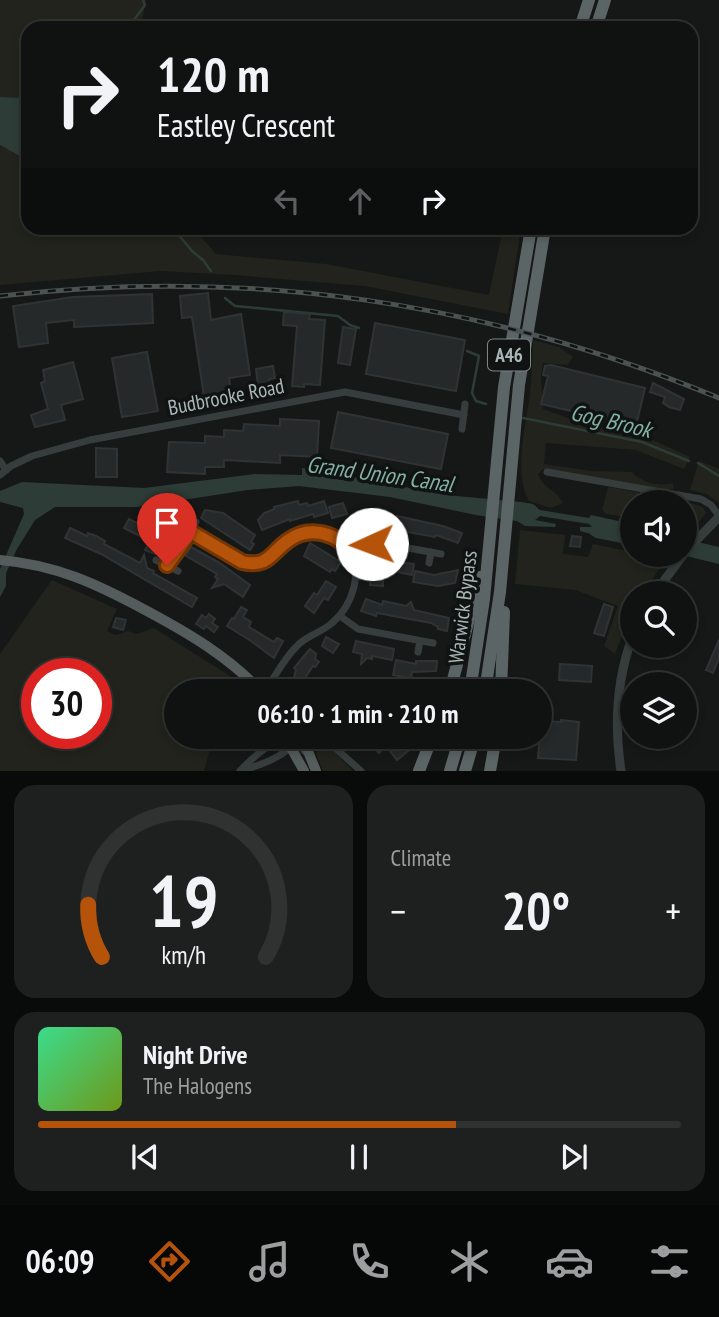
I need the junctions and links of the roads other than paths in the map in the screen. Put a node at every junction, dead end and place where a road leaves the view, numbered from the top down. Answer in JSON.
{"nodes":[{"id":1,"x":589,"y":0,"type":"edge"},
{"id":2,"x":604,"y":0,"type":"edge"},
{"id":3,"x":582,"y":21,"type":"edge"},
{"id":4,"x":598,"y":21,"type":"edge"},
{"id":5,"x":530,"y":235,"type":"edge"},
{"id":6,"x":544,"y":235,"type":"edge"},
{"id":7,"x":465,"y":404,"type":"dead end"},
{"id":8,"x":464,"y":415,"type":"junction"},
{"id":9,"x":462,"y":429,"type":"dead end"},
{"id":10,"x":0,"y":461,"type":"edge"},
{"id":11,"x":3,"y":472,"type":"edge"},
{"id":12,"x":547,"y":472,"type":"dead end"},
{"id":13,"x":719,"y":516,"type":"edge"},
{"id":14,"x":196,"y":522,"type":"dead end"},
{"id":15,"x":491,"y":531,"type":"junction"},
{"id":16,"x":191,"y":532,"type":"junction"},
{"id":17,"x":505,"y":535,"type":"junction"},
{"id":18,"x":697,"y":540,"type":"edge"},
{"id":19,"x":431,"y":552,"type":"junction"},
{"id":20,"x":351,"y":554,"type":"junction"},
{"id":21,"x":441,"y":554,"type":"dead end"},
{"id":22,"x":0,"y":560,"type":"edge"},
{"id":23,"x":156,"y":560,"type":"dead end"},
{"id":24,"x":429,"y":564,"type":"dead end"},
{"id":25,"x":167,"y":565,"type":"junction"},
{"id":26,"x":178,"y":571,"type":"dead end"},
{"id":27,"x":340,"y":615,"type":"junction"},
{"id":28,"x":420,"y":641,"type":"junction"},
{"id":29,"x":433,"y":643,"type":"dead end"},
{"id":30,"x":418,"y":652,"type":"dead end"},
{"id":31,"x":626,"y":658,"type":"edge"},
{"id":32,"x":250,"y":679,"type":"edge"},
{"id":33,"x":272,"y":679,"type":"edge"},
{"id":34,"x":453,"y":679,"type":"edge"},
{"id":35,"x":472,"y":679,"type":"edge"},
{"id":36,"x":487,"y":679,"type":"edge"},
{"id":37,"x":502,"y":679,"type":"edge"},
{"id":38,"x":268,"y":749,"type":"edge"},
{"id":39,"x":302,"y":749,"type":"edge"},
{"id":40,"x":339,"y":749,"type":"edge"},
{"id":41,"x":427,"y":749,"type":"edge"},
{"id":42,"x":456,"y":749,"type":"edge"},
{"id":43,"x":471,"y":749,"type":"edge"},
{"id":44,"x":494,"y":749,"type":"edge"},
{"id":45,"x":298,"y":751,"type":"junction"},
{"id":46,"x":241,"y":771,"type":"edge"},
{"id":47,"x":304,"y":771,"type":"edge"},
{"id":48,"x":316,"y":771,"type":"edge"},
{"id":49,"x":361,"y":771,"type":"edge"},
{"id":50,"x":419,"y":771,"type":"edge"},
{"id":51,"x":450,"y":771,"type":"edge"},
{"id":52,"x":465,"y":771,"type":"edge"},
{"id":53,"x":490,"y":771,"type":"edge"},
{"id":54,"x":621,"y":771,"type":"edge"}],
"edges":[{"from":1,"to":3,"type":"highway"},
{"from":2,"to":4,"type":"highway"},
{"from":5,"to":15,"type":"highway","number":"A46"},
{"from":6,"to":17,"type":"highway","number":"A46"},
{"from":7,"to":8,"type":"street"},
{"from":8,"to":9,"type":"street"},
{"from":8,"to":11,"type":"street","name":"Budbrooke Road"},
{"from":10,"to":11,"type":"street"},
{"from":12,"to":13,"type":"street"},
{"from":13,"to":18,"type":"street"},
{"from":14,"to":16,"type":"street"},
{"from":15,"to":34,"type":"highway"},
{"from":15,"to":35,"type":"highway","name":"Warwick Bypass","number":"A46"},
{"from":16,"to":20,"type":"street"},
{"from":16,"to":25,"type":"street"},
{"from":17,"to":36,"type":"highway","name":"Warwick Bypass","number":"A46"},
{"from":17,"to":37,"type":"highway"},
{"from":19,"to":20,"type":"street"},
{"from":19,"to":21,"type":"street"},
{"from":19,"to":24,"type":"street"},
{"from":20,"to":27,"type":"street"},
{"from":22,"to":32,"type":"main road"},
{"from":23,"to":25,"type":"street"},
{"from":25,"to":26,"type":"street"},
{"from":27,"to":28,"type":"street"},
{"from":27,"to":33,"type":"street"},
{"from":28,"to":29,"type":"street"},
{"from":28,"to":30,"type":"street"},
{"from":31,"to":54,"type":"street"},
{"from":38,"to":46,"type":"street"},
{"from":39,"to":45,"type":"street"},
{"from":40,"to":49,"type":"street"},
{"from":41,"to":50,"type":"highway"},
{"from":42,"to":51,"type":"highway"},
{"from":43,"to":52,"type":"highway"},
{"from":44,"to":53,"type":"highway"},
{"from":45,"to":46,"type":"street"},
{"from":45,"to":47,"type":"main road"},
{"from":45,"to":48,"type":"main road"}]}
